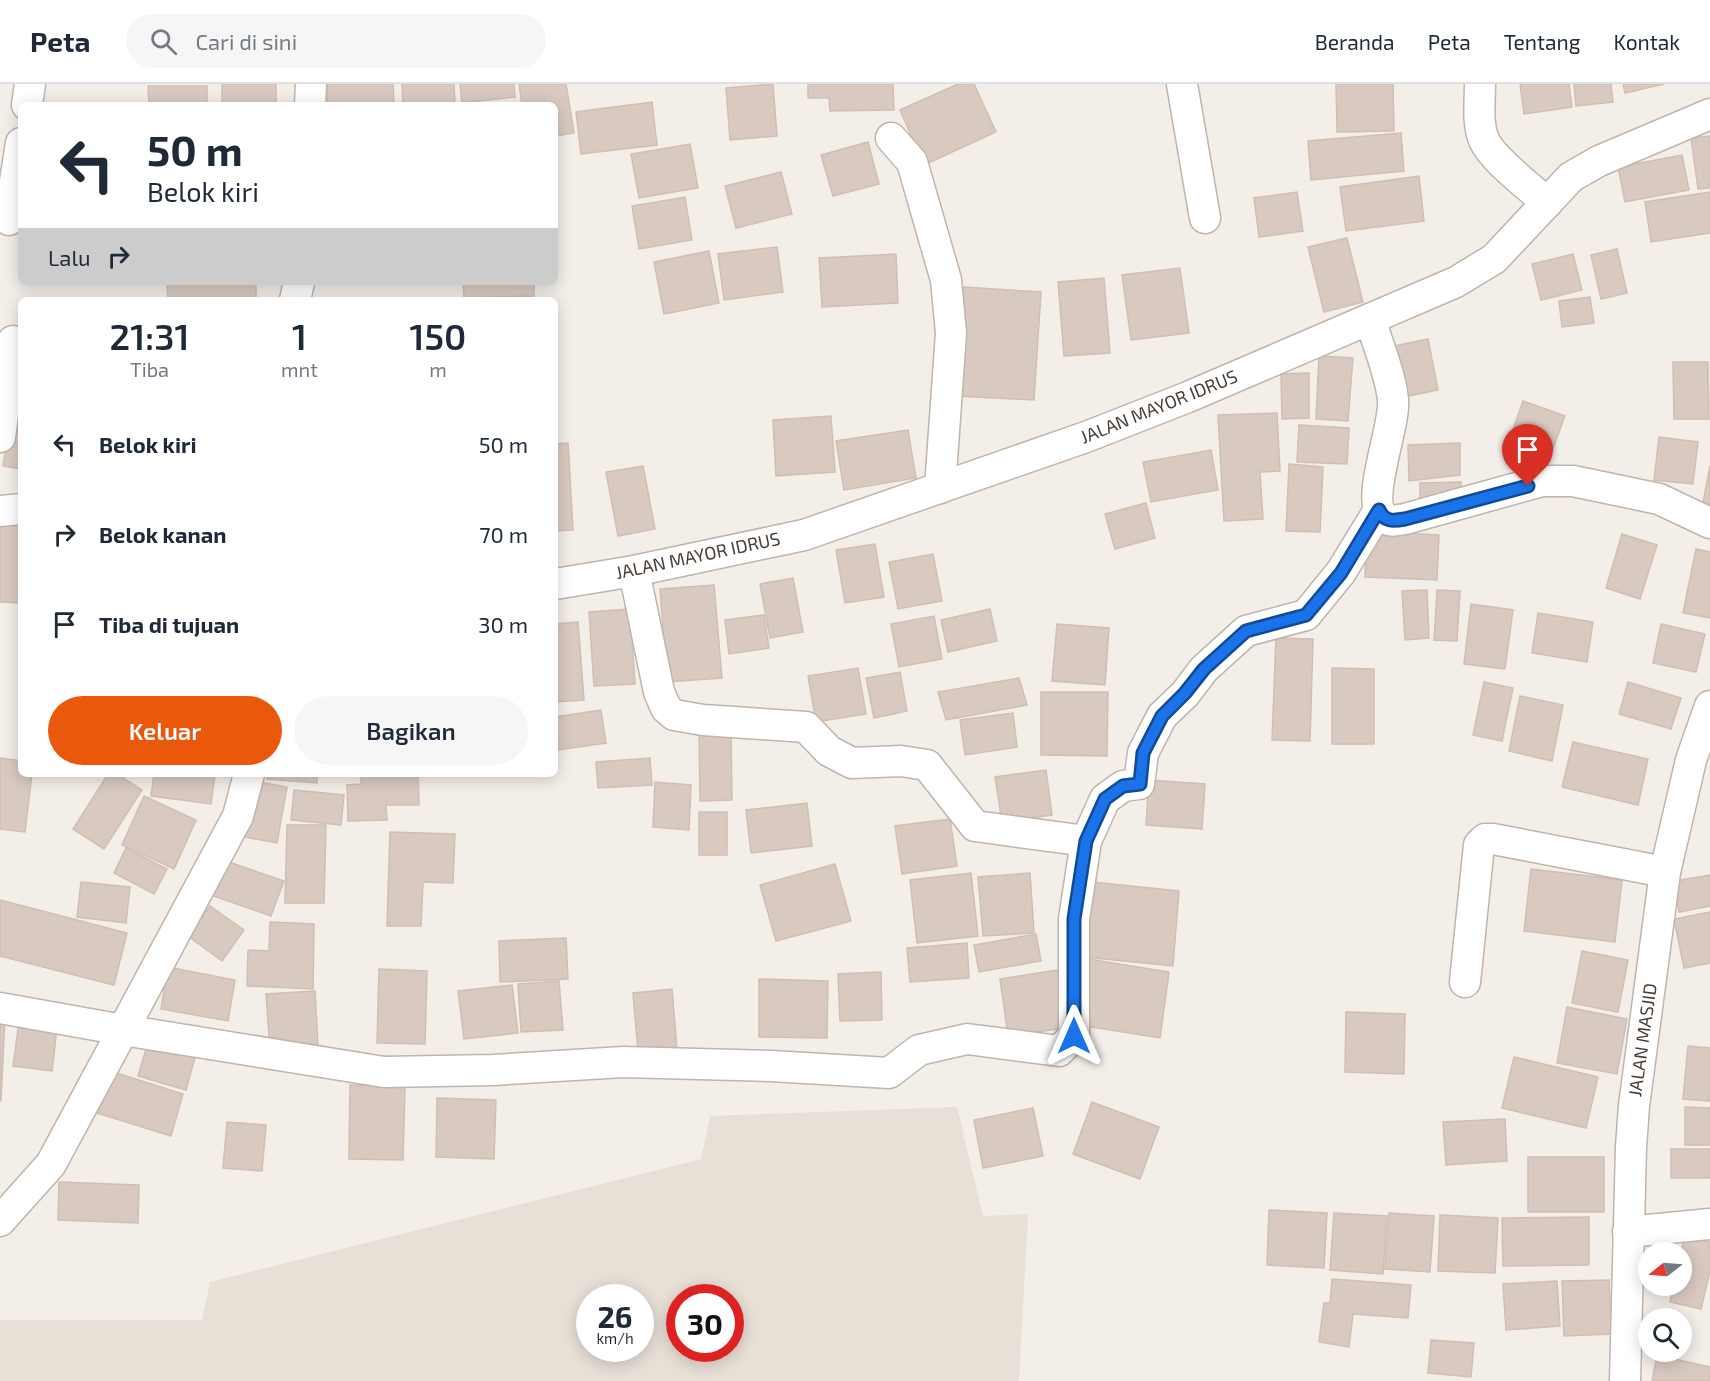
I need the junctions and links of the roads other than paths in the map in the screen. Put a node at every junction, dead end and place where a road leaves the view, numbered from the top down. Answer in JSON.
{"nodes":[{"id":1,"x":30,"y":84,"type":"edge"},
{"id":2,"x":311,"y":84,"type":"edge"},
{"id":3,"x":1182,"y":84,"type":"edge"},
{"id":4,"x":1480,"y":84,"type":"edge"},
{"id":5,"x":27,"y":102,"type":"edge"},
{"id":6,"x":310,"y":102,"type":"edge"},
{"id":7,"x":1710,"y":114,"type":"edge"},
{"id":8,"x":891,"y":138,"type":"dead end"},
{"id":9,"x":18,"y":162,"type":"edge"},
{"id":10,"x":1547,"y":203,"type":"junction"},
{"id":11,"x":1205,"y":218,"type":"dead end"},
{"id":12,"x":9,"y":220,"type":"dead end"},
{"id":13,"x":1370,"y":319,"type":"junction"},
{"id":14,"x":13,"y":341,"type":"dead end"},
{"id":15,"x":0,"y":437,"type":"edge"},
{"id":16,"x":940,"y":488,"type":"junction"},
{"id":17,"x":18,"y":509,"type":"edge"},
{"id":18,"x":1379,"y":510,"type":"junction"},
{"id":19,"x":0,"y":511,"type":"edge"},
{"id":20,"x":1710,"y":523,"type":"edge"},
{"id":21,"x":634,"y":571,"type":"junction"},
{"id":22,"x":558,"y":584,"type":"edge"},
{"id":23,"x":1710,"y":706,"type":"edge"},
{"id":24,"x":248,"y":777,"type":"edge"},
{"id":25,"x":1086,"y":841,"type":"junction"},
{"id":26,"x":1665,"y":872,"type":"junction"},
{"id":27,"x":1465,"y":982,"type":"dead end"},
{"id":28,"x":0,"y":1008,"type":"edge"},
{"id":29,"x":123,"y":1030,"type":"junction"},
{"id":30,"x":0,"y":1221,"type":"edge"},
{"id":31,"x":1710,"y":1224,"type":"edge"},
{"id":32,"x":1628,"y":1232,"type":"junction"},
{"id":33,"x":1625,"y":1381,"type":"edge"}],
"edges":[{"from":1,"to":5,"type":"street"},
{"from":2,"to":6,"type":"street"},
{"from":3,"to":11,"type":"street"},
{"from":4,"to":10,"type":"street"},
{"from":7,"to":10,"type":"street","name":"JALAN MAYOR IDRUS"},
{"from":8,"to":16,"type":"street"},
{"from":9,"to":12,"type":"street"},
{"from":10,"to":13,"type":"street","name":"JALAN MAYOR IDRUS"},
{"from":13,"to":16,"type":"street","name":"JALAN MAYOR IDRUS"},
{"from":13,"to":18,"type":"street"},
{"from":14,"to":15,"type":"street"},
{"from":16,"to":21,"type":"street","name":"JALAN MAYOR IDRUS"},
{"from":17,"to":19,"type":"street"},
{"from":18,"to":20,"type":"street"},
{"from":18,"to":25,"type":"street"},
{"from":21,"to":22,"type":"street","name":"JALAN MAYOR IDRUS"},
{"from":21,"to":25,"type":"street"},
{"from":23,"to":26,"type":"street","name":"JALAN MASJID"},
{"from":24,"to":29,"type":"street"},
{"from":25,"to":29,"type":"street"},
{"from":26,"to":27,"type":"street"},
{"from":26,"to":32,"type":"street","name":"JALAN MASJID"},
{"from":28,"to":29,"type":"street"},
{"from":29,"to":30,"type":"street"},
{"from":31,"to":32,"type":"street"},
{"from":32,"to":33,"type":"street","name":"JALAN MASJID"}]}
